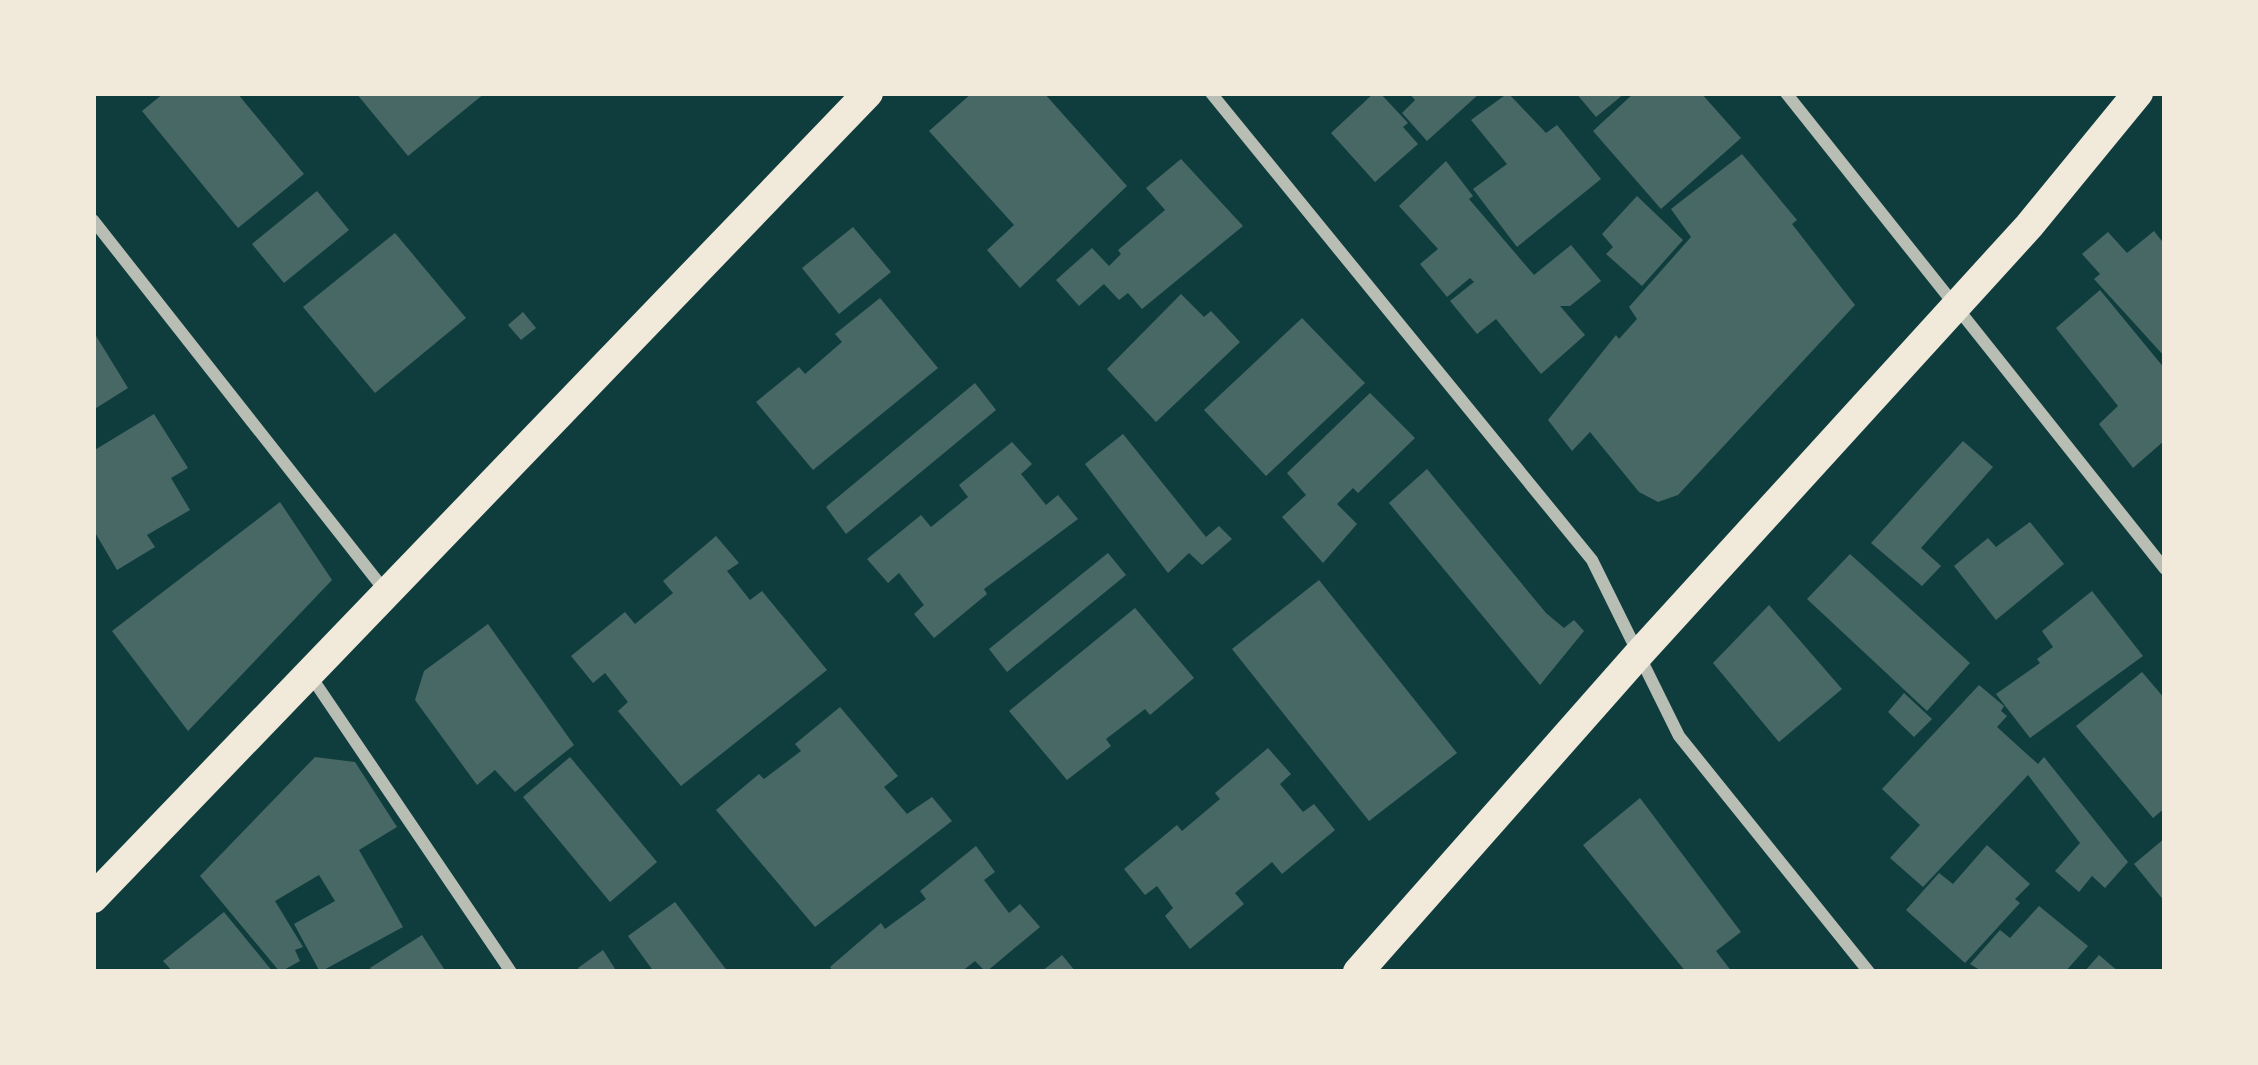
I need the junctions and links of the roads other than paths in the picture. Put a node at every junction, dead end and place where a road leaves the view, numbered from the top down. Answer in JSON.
{"nodes":[{"id":1,"x":868,"y":93,"type":"edge"},
{"id":2,"x":1211,"y":93,"type":"edge"},
{"id":3,"x":1786,"y":93,"type":"edge"},
{"id":4,"x":2138,"y":93,"type":"edge"},
{"id":5,"x":93,"y":220,"type":"edge"},
{"id":6,"x":1957,"y":307,"type":"junction"},
{"id":7,"x":2165,"y":569,"type":"edge"},
{"id":8,"x":387,"y":593,"type":"junction"},
{"id":9,"x":1638,"y":655,"type":"junction"},
{"id":10,"x":309,"y":674,"type":"junction"},
{"id":11,"x":93,"y":898,"type":"edge"},
{"id":12,"x":1363,"y":970,"type":"edge"},
{"id":13,"x":511,"y":972,"type":"edge"},
{"id":14,"x":1869,"y":972,"type":"edge"}],
"edges":[{"from":1,"to":8,"type":"main road"},
{"from":2,"to":9,"type":"street"},
{"from":3,"to":6,"type":"street"},
{"from":4,"to":6,"type":"main road"},
{"from":5,"to":8,"type":"street"},
{"from":6,"to":7,"type":"street"},
{"from":6,"to":9,"type":"main road"},
{"from":8,"to":10,"type":"main road"},
{"from":9,"to":12,"type":"main road"},
{"from":9,"to":14,"type":"street"},
{"from":10,"to":11,"type":"main road"},
{"from":10,"to":13,"type":"street"}]}
